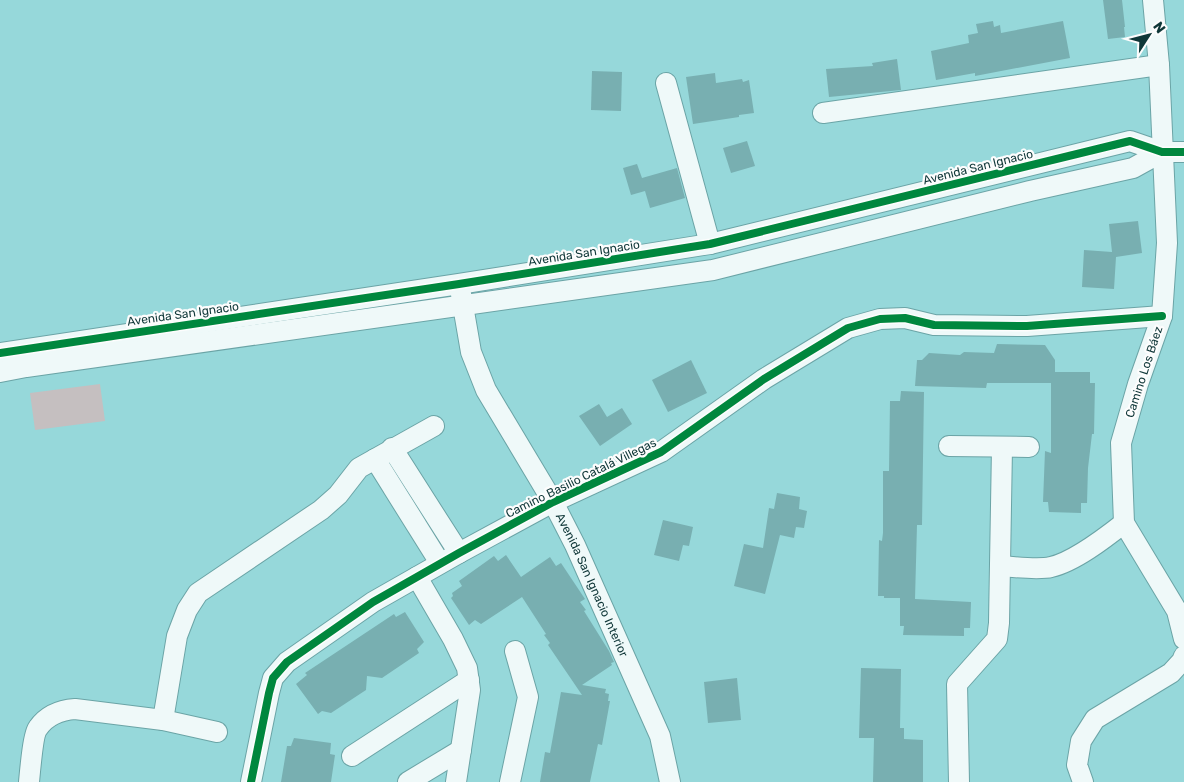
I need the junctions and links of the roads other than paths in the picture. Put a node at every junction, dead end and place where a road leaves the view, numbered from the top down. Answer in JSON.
{"nodes":[{"id":1,"x":1153,"y":0,"type":"edge"},
{"id":2,"x":1159,"y":65,"type":"junction"},
{"id":3,"x":666,"y":83,"type":"dead end"},
{"id":4,"x":824,"y":113,"type":"dead end"},
{"id":5,"x":1162,"y":152,"type":"junction"},
{"id":6,"x":1184,"y":152,"type":"edge"},
{"id":7,"x":710,"y":244,"type":"junction"},
{"id":8,"x":459,"y":284,"type":"junction"},
{"id":9,"x":463,"y":305,"type":"junction"},
{"id":10,"x":1162,"y":316,"type":"junction"},
{"id":11,"x":0,"y":353,"type":"edge"},
{"id":12,"x":0,"y":372,"type":"edge"},
{"id":13,"x":434,"y":426,"type":"dead end"},
{"id":14,"x":949,"y":446,"type":"dead end"},
{"id":15,"x":1002,"y":447,"type":"junction"},
{"id":16,"x":1029,"y":447,"type":"dead end"},
{"id":17,"x":392,"y":448,"type":"junction"},
{"id":18,"x":375,"y":459,"type":"junction"},
{"id":19,"x":553,"y":502,"type":"junction"},
{"id":20,"x":1124,"y":524,"type":"junction"},
{"id":21,"x":459,"y":553,"type":"junction"},
{"id":22,"x":440,"y":564,"type":"junction"},
{"id":23,"x":1000,"y":566,"type":"junction"},
{"id":24,"x":417,"y":577,"type":"junction"},
{"id":25,"x":1184,"y":639,"type":"edge"},
{"id":26,"x":515,"y":650,"type":"dead end"},
{"id":27,"x":1184,"y":656,"type":"edge"},
{"id":28,"x":469,"y":680,"type":"junction"},
{"id":29,"x":163,"y":720,"type":"junction"},
{"id":30,"x":217,"y":732,"type":"dead end"},
{"id":31,"x":461,"y":750,"type":"junction"},
{"id":32,"x":352,"y":756,"type":"dead end"},
{"id":33,"x":29,"y":782,"type":"edge"},
{"id":34,"x":252,"y":782,"type":"edge"},
{"id":35,"x":408,"y":782,"type":"edge"},
{"id":36,"x":456,"y":782,"type":"edge"},
{"id":37,"x":510,"y":782,"type":"edge"},
{"id":38,"x":670,"y":782,"type":"edge"},
{"id":39,"x":959,"y":782,"type":"edge"},
{"id":40,"x":1083,"y":782,"type":"edge"}],
"edges":[{"from":1,"to":2,"type":"street","name":"Camino Los Báez"},
{"from":2,"to":4,"type":"street"},
{"from":2,"to":5,"type":"street","name":"Camino Los Báez"},
{"from":3,"to":7,"type":"street"},
{"from":5,"to":6,"type":"street"},
{"from":5,"to":7,"type":"street","name":"Avenida San Ignacio"},
{"from":5,"to":9,"type":"street"},
{"from":5,"to":10,"type":"street","name":"Camino Los Báez"},
{"from":7,"to":8,"type":"street","name":"Avenida San Ignacio"},
{"from":8,"to":9,"type":"street","name":"Avenida San Ignacio Interior"},
{"from":8,"to":11,"type":"street","name":"Avenida San Ignacio"},
{"from":9,"to":12,"type":"street"},
{"from":9,"to":19,"type":"street","name":"Avenida San Ignacio Interior"},
{"from":10,"to":19,"type":"street","name":"Camino Basilio Catalá Villegas"},
{"from":10,"to":20,"type":"street","name":"Camino Los Báez"},
{"from":13,"to":17,"type":"street"},
{"from":14,"to":15,"type":"street"},
{"from":15,"to":16,"type":"street"},
{"from":15,"to":23,"type":"street"},
{"from":17,"to":18,"type":"street"},
{"from":17,"to":21,"type":"street"},
{"from":18,"to":22,"type":"street"},
{"from":18,"to":29,"type":"street"},
{"from":19,"to":21,"type":"street","name":"Camino Basilio Catalá Villegas"},
{"from":19,"to":38,"type":"street","name":"Avenida San Ignacio Interior"},
{"from":20,"to":23,"type":"street"},
{"from":20,"to":25,"type":"street","name":"Camino Los Báez"},
{"from":21,"to":22,"type":"street","name":"Camino Basilio Catalá Villegas"},
{"from":22,"to":24,"type":"street","name":"Camino Basilio Catalá Villegas"},
{"from":23,"to":39,"type":"street"},
{"from":24,"to":28,"type":"street"},
{"from":24,"to":34,"type":"street","name":"Camino Basilio Catalá Villegas"},
{"from":26,"to":37,"type":"street"},
{"from":27,"to":40,"type":"street"},
{"from":28,"to":31,"type":"street"},
{"from":28,"to":32,"type":"street"},
{"from":29,"to":30,"type":"street"},
{"from":29,"to":33,"type":"street"},
{"from":31,"to":35,"type":"street"},
{"from":31,"to":36,"type":"street"}]}
